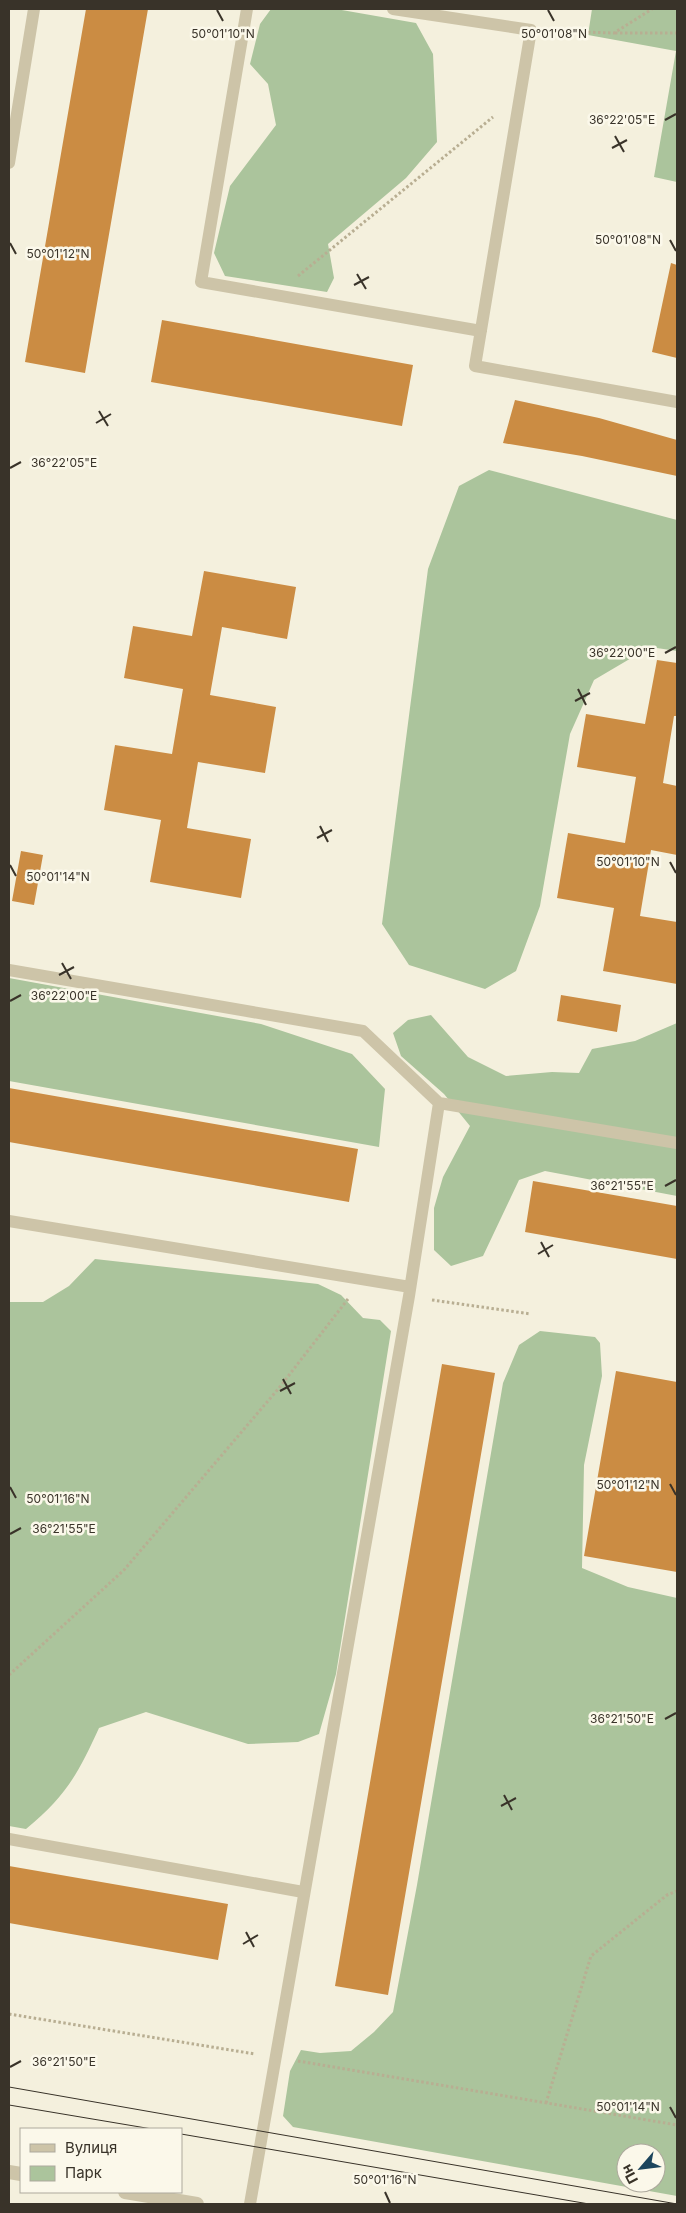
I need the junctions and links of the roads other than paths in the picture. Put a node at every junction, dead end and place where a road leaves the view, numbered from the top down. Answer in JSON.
{"nodes":[{"id":1,"x":34,"y":9,"type":"edge"},
{"id":2,"x":247,"y":9,"type":"edge"},
{"id":3,"x":393,"y":9,"type":"edge"},
{"id":4,"x":9,"y":163,"type":"edge"},
{"id":5,"x":481,"y":331,"type":"junction"},
{"id":6,"x":677,"y":402,"type":"edge"},
{"id":7,"x":9,"y":970,"type":"edge"},
{"id":8,"x":439,"y":1102,"type":"junction"},
{"id":9,"x":677,"y":1143,"type":"edge"},
{"id":10,"x":9,"y":1220,"type":"edge"},
{"id":11,"x":410,"y":1292,"type":"junction"},
{"id":12,"x":9,"y":1839,"type":"edge"},
{"id":13,"x":303,"y":1892,"type":"junction"},
{"id":14,"x":131,"y":2193,"type":"edge"},
{"id":15,"x":197,"y":2204,"type":"edge"},
{"id":16,"x":250,"y":2204,"type":"edge"}],
"edges":[{"from":1,"to":4,"type":"lane"},
{"from":2,"to":5,"type":"lane"},
{"from":3,"to":5,"type":"lane"},
{"from":5,"to":6,"type":"lane"},
{"from":7,"to":8,"type":"lane"},
{"from":8,"to":9,"type":"lane"},
{"from":8,"to":11,"type":"lane"},
{"from":10,"to":11,"type":"lane"},
{"from":11,"to":13,"type":"lane"},
{"from":12,"to":13,"type":"lane"},
{"from":13,"to":16,"type":"lane"},
{"from":14,"to":15,"type":"street"}]}
